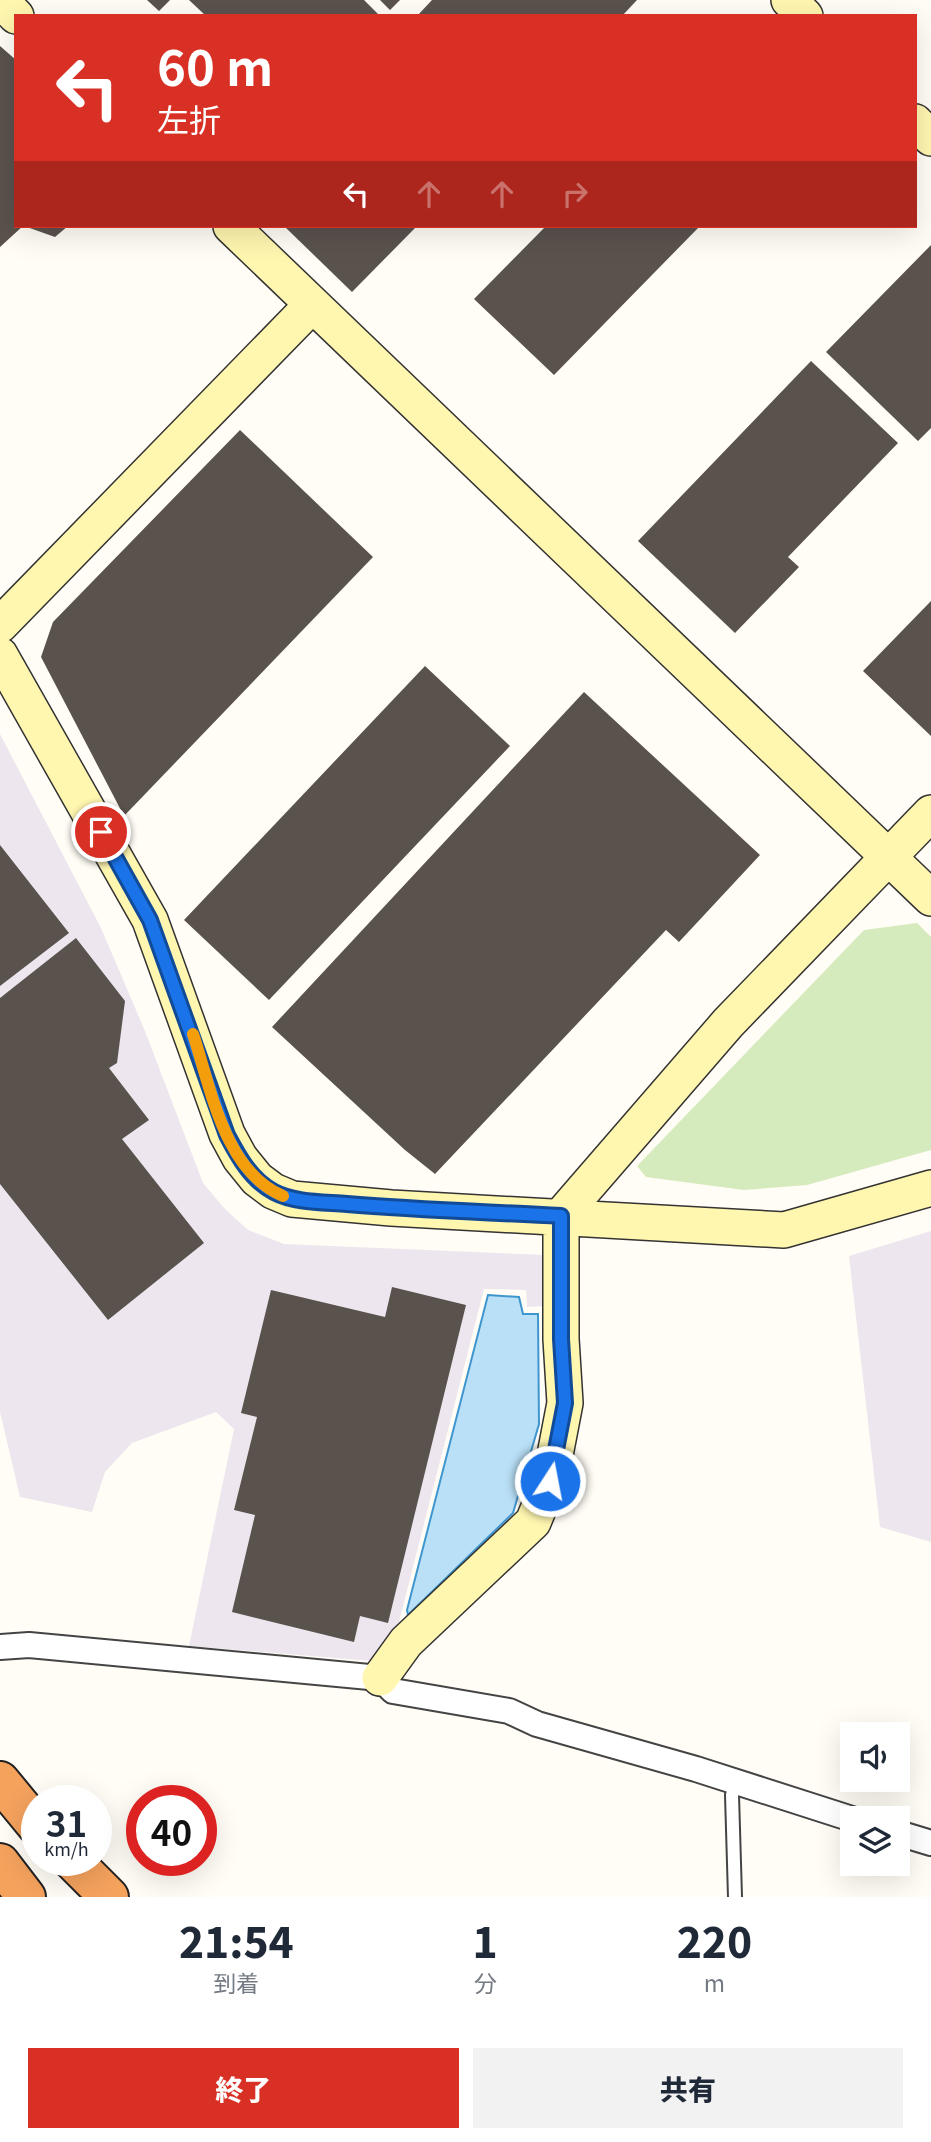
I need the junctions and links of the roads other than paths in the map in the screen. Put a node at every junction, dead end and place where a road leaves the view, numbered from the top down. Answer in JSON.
{"nodes":[{"id":1,"x":0,"y":0,"type":"edge"},
{"id":2,"x":789,"y":0,"type":"edge"},
{"id":3,"x":14,"y":14,"type":"edge"},
{"id":4,"x":803,"y":14,"type":"edge"},
{"id":5,"x":917,"y":124,"type":"edge"},
{"id":6,"x":931,"y":138,"type":"edge"},
{"id":7,"x":233,"y":228,"type":"edge"},
{"id":8,"x":312,"y":305,"type":"junction"},
{"id":9,"x":0,"y":625,"type":"edge"},
{"id":10,"x":0,"y":655,"type":"edge"},
{"id":11,"x":931,"y":813,"type":"edge"},
{"id":12,"x":890,"y":858,"type":"junction"},
{"id":13,"x":931,"y":898,"type":"edge"},
{"id":14,"x":931,"y":1188,"type":"edge"},
{"id":15,"x":561,"y":1216,"type":"junction"},
{"id":16,"x":0,"y":1647,"type":"edge"},
{"id":17,"x":380,"y":1678,"type":"junction"},
{"id":18,"x":0,"y":1781,"type":"edge"},
{"id":19,"x":735,"y":1782,"type":"junction"},
{"id":20,"x":21,"y":1807,"type":"edge"},
{"id":21,"x":840,"y":1815,"type":"edge"},
{"id":22,"x":910,"y":1837,"type":"edge"},
{"id":23,"x":931,"y":1843,"type":"edge"},
{"id":24,"x":0,"y":1863,"type":"edge"},
{"id":25,"x":74,"y":1876,"type":"edge"},
{"id":26,"x":88,"y":1876,"type":"edge"},
{"id":27,"x":26,"y":1897,"type":"edge"},
{"id":28,"x":90,"y":1897,"type":"edge"},
{"id":29,"x":109,"y":1897,"type":"edge"},
{"id":30,"x":735,"y":1897,"type":"edge"}],
"edges":[{"from":1,"to":3,"type":"street"},
{"from":2,"to":4,"type":"street"},
{"from":5,"to":6,"type":"street"},
{"from":7,"to":8,"type":"street"},
{"from":8,"to":9,"type":"street"},
{"from":8,"to":12,"type":"street"},
{"from":10,"to":15,"type":"street"},
{"from":11,"to":12,"type":"street"},
{"from":12,"to":13,"type":"street"},
{"from":12,"to":15,"type":"street"},
{"from":14,"to":15,"type":"street"},
{"from":15,"to":17,"type":"street"},
{"from":16,"to":17,"type":"street"},
{"from":17,"to":19,"type":"street"},
{"from":18,"to":20,"type":"highway"},
{"from":19,"to":21,"type":"street"},
{"from":19,"to":30,"type":"lane"},
{"from":22,"to":23,"type":"street"},
{"from":24,"to":27,"type":"highway"},
{"from":25,"to":28,"type":"highway"},
{"from":26,"to":29,"type":"highway"}]}
